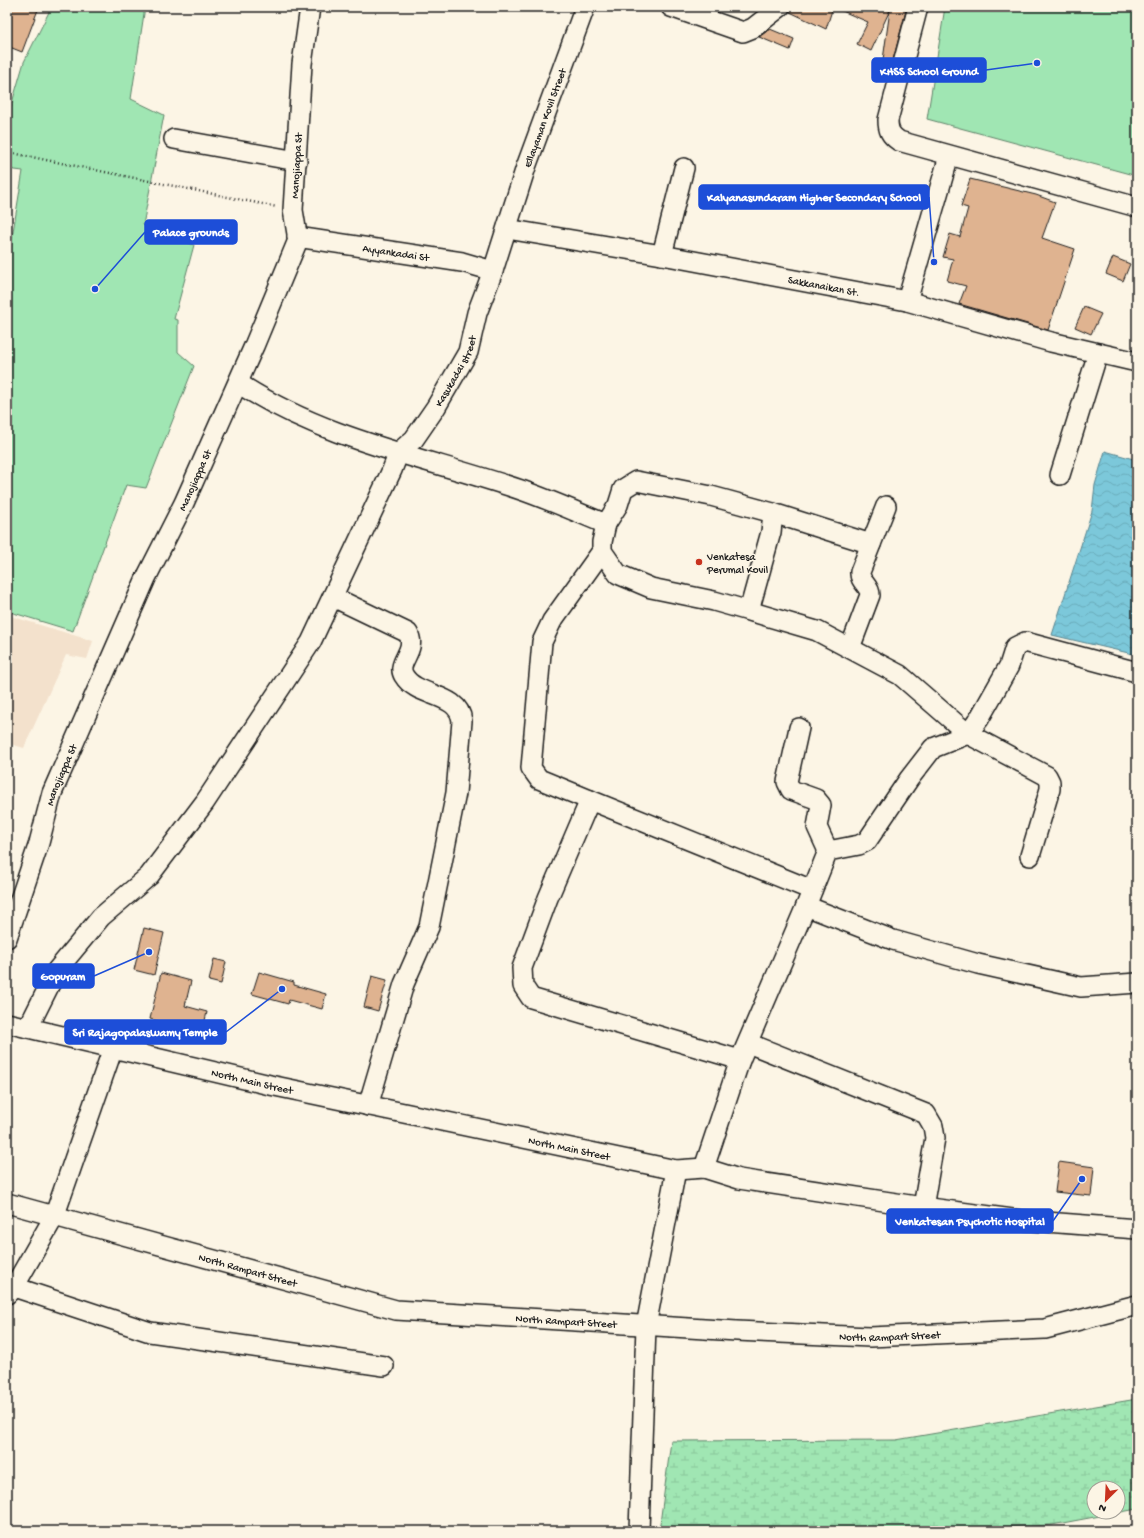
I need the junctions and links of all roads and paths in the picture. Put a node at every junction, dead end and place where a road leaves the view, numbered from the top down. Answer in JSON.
{"nodes":[{"id":1,"x":310,"y":7,"type":"edge"},
{"id":2,"x":585,"y":7,"type":"edge"},
{"id":3,"x":671,"y":7,"type":"edge"},
{"id":4,"x":780,"y":7,"type":"edge"},
{"id":5,"x":918,"y":7,"type":"edge"},
{"id":6,"x":174,"y":140,"type":"dead end"},
{"id":7,"x":7,"y":152,"type":"edge"},
{"id":8,"x":949,"y":156,"type":"junction"},
{"id":9,"x":296,"y":161,"type":"junction"},
{"id":10,"x":684,"y":168,"type":"dead end"},
{"id":11,"x":1137,"y":207,"type":"edge"},
{"id":12,"x":293,"y":210,"type":"junction"},
{"id":13,"x":506,"y":229,"type":"junction"},
{"id":14,"x":297,"y":237,"type":"junction"},
{"id":15,"x":662,"y":255,"type":"junction"},
{"id":16,"x":495,"y":265,"type":"junction"},
{"id":17,"x":907,"y":301,"type":"junction"},
{"id":18,"x":1098,"y":353,"type":"junction"},
{"id":19,"x":1137,"y":362,"type":"edge"},
{"id":20,"x":238,"y":383,"type":"junction"},
{"id":21,"x":395,"y":461,"type":"junction"},
{"id":22,"x":1060,"y":475,"type":"dead end"},
{"id":23,"x":886,"y":506,"type":"dead end"},
{"id":24,"x":773,"y":513,"type":"junction"},
{"id":25,"x":606,"y":524,"type":"junction"},
{"id":26,"x":871,"y":544,"type":"junction"},
{"id":27,"x":602,"y":551,"type":"junction"},
{"id":28,"x":333,"y":597,"type":"junction"},
{"id":29,"x":749,"y":611,"type":"junction"},
{"id":30,"x":850,"y":648,"type":"junction"},
{"id":31,"x":1137,"y":672,"type":"edge"},
{"id":32,"x":799,"y":728,"type":"dead end"},
{"id":33,"x":968,"y":734,"type":"junction"},
{"id":34,"x":590,"y":800,"type":"junction"},
{"id":35,"x":828,"y":851,"type":"junction"},
{"id":36,"x":1030,"y":856,"type":"dead end"},
{"id":37,"x":809,"y":898,"type":"junction"},
{"id":38,"x":7,"y":938,"type":"edge"},
{"id":39,"x":1137,"y":983,"type":"edge"},
{"id":40,"x":7,"y":1023,"type":"edge"},
{"id":41,"x":28,"y":1028,"type":"junction"},
{"id":42,"x":748,"y":1043,"type":"junction"},
{"id":43,"x":113,"y":1048,"type":"junction"},
{"id":44,"x":740,"y":1060,"type":"junction"},
{"id":45,"x":368,"y":1106,"type":"junction"},
{"id":46,"x":704,"y":1168,"type":"junction"},
{"id":47,"x":676,"y":1170,"type":"junction"},
{"id":48,"x":7,"y":1203,"type":"edge"},
{"id":49,"x":923,"y":1207,"type":"junction"},
{"id":50,"x":54,"y":1217,"type":"junction"},
{"id":51,"x":1137,"y":1229,"type":"edge"},
{"id":52,"x":10,"y":1290,"type":"edge"},
{"id":53,"x":1137,"y":1305,"type":"edge"},
{"id":54,"x":646,"y":1326,"type":"junction"},
{"id":55,"x":384,"y":1366,"type":"dead end"},
{"id":56,"x":639,"y":1531,"type":"edge"}],
"edges":[{"from":1,"to":9,"type":"street","name":"Manojiappa St"},
{"from":2,"to":13,"type":"street","name":"Ellayaman Kovil Street"},
{"from":3,"to":4,"type":"street"},
{"from":5,"to":8,"type":"street"},
{"from":6,"to":9,"type":"street"},
{"from":7,"to":12,"type":"path"},
{"from":8,"to":11,"type":"street"},
{"from":8,"to":17,"type":"street"},
{"from":9,"to":12,"type":"street","name":"Manojiappa St"},
{"from":10,"to":15,"type":"street"},
{"from":12,"to":14,"type":"street","name":"Manojiappa St"},
{"from":13,"to":15,"type":"street","name":"Sakkanaikan St."},
{"from":13,"to":16,"type":"street","name":"Ellayaman Kovil Street"},
{"from":14,"to":16,"type":"street","name":"Ayyankadai St"},
{"from":14,"to":20,"type":"street","name":"Manojiappa St"},
{"from":15,"to":17,"type":"street","name":"Sakkanaikan St."},
{"from":16,"to":21,"type":"street","name":"Kasukadai street"},
{"from":17,"to":18,"type":"street","name":"Sakkanaikan St."},
{"from":18,"to":19,"type":"street","name":"Sakkanaikan St."},
{"from":18,"to":22,"type":"street"},
{"from":20,"to":21,"type":"street"},
{"from":20,"to":38,"type":"street","name":"Manojiappa St"},
{"from":21,"to":25,"type":"street"},
{"from":21,"to":28,"type":"street"},
{"from":23,"to":26,"type":"street"},
{"from":24,"to":25,"type":"street"},
{"from":24,"to":26,"type":"street"},
{"from":24,"to":29,"type":"street"},
{"from":25,"to":27,"type":"street"},
{"from":26,"to":30,"type":"street"},
{"from":27,"to":29,"type":"street"},
{"from":27,"to":34,"type":"street"},
{"from":28,"to":41,"type":"street"},
{"from":28,"to":45,"type":"street"},
{"from":29,"to":30,"type":"street"},
{"from":30,"to":33,"type":"street"},
{"from":31,"to":33,"type":"street"},
{"from":32,"to":35,"type":"street"},
{"from":33,"to":35,"type":"street"},
{"from":33,"to":36,"type":"street"},
{"from":34,"to":37,"type":"street"},
{"from":34,"to":44,"type":"street"},
{"from":35,"to":37,"type":"street"},
{"from":37,"to":39,"type":"street"},
{"from":37,"to":42,"type":"street"},
{"from":40,"to":41,"type":"street","name":"North Main Street"},
{"from":41,"to":43,"type":"street","name":"North Main Street"},
{"from":42,"to":44,"type":"street"},
{"from":42,"to":49,"type":"street"},
{"from":43,"to":45,"type":"street","name":"North Main Street"},
{"from":43,"to":50,"type":"street"},
{"from":44,"to":46,"type":"street"},
{"from":45,"to":47,"type":"street","name":"North Main Street"},
{"from":46,"to":47,"type":"street","name":"North Main Street"},
{"from":46,"to":49,"type":"street","name":"North Main Street"},
{"from":47,"to":54,"type":"street"},
{"from":48,"to":50,"type":"street","name":"North Rampart Street"},
{"from":49,"to":51,"type":"street","name":"North Main Street"},
{"from":50,"to":52,"type":"street"},
{"from":50,"to":54,"type":"street","name":"North Rampart Street"},
{"from":52,"to":55,"type":"street"},
{"from":53,"to":54,"type":"street","name":"North Rampart Street"},
{"from":54,"to":56,"type":"street"}]}
